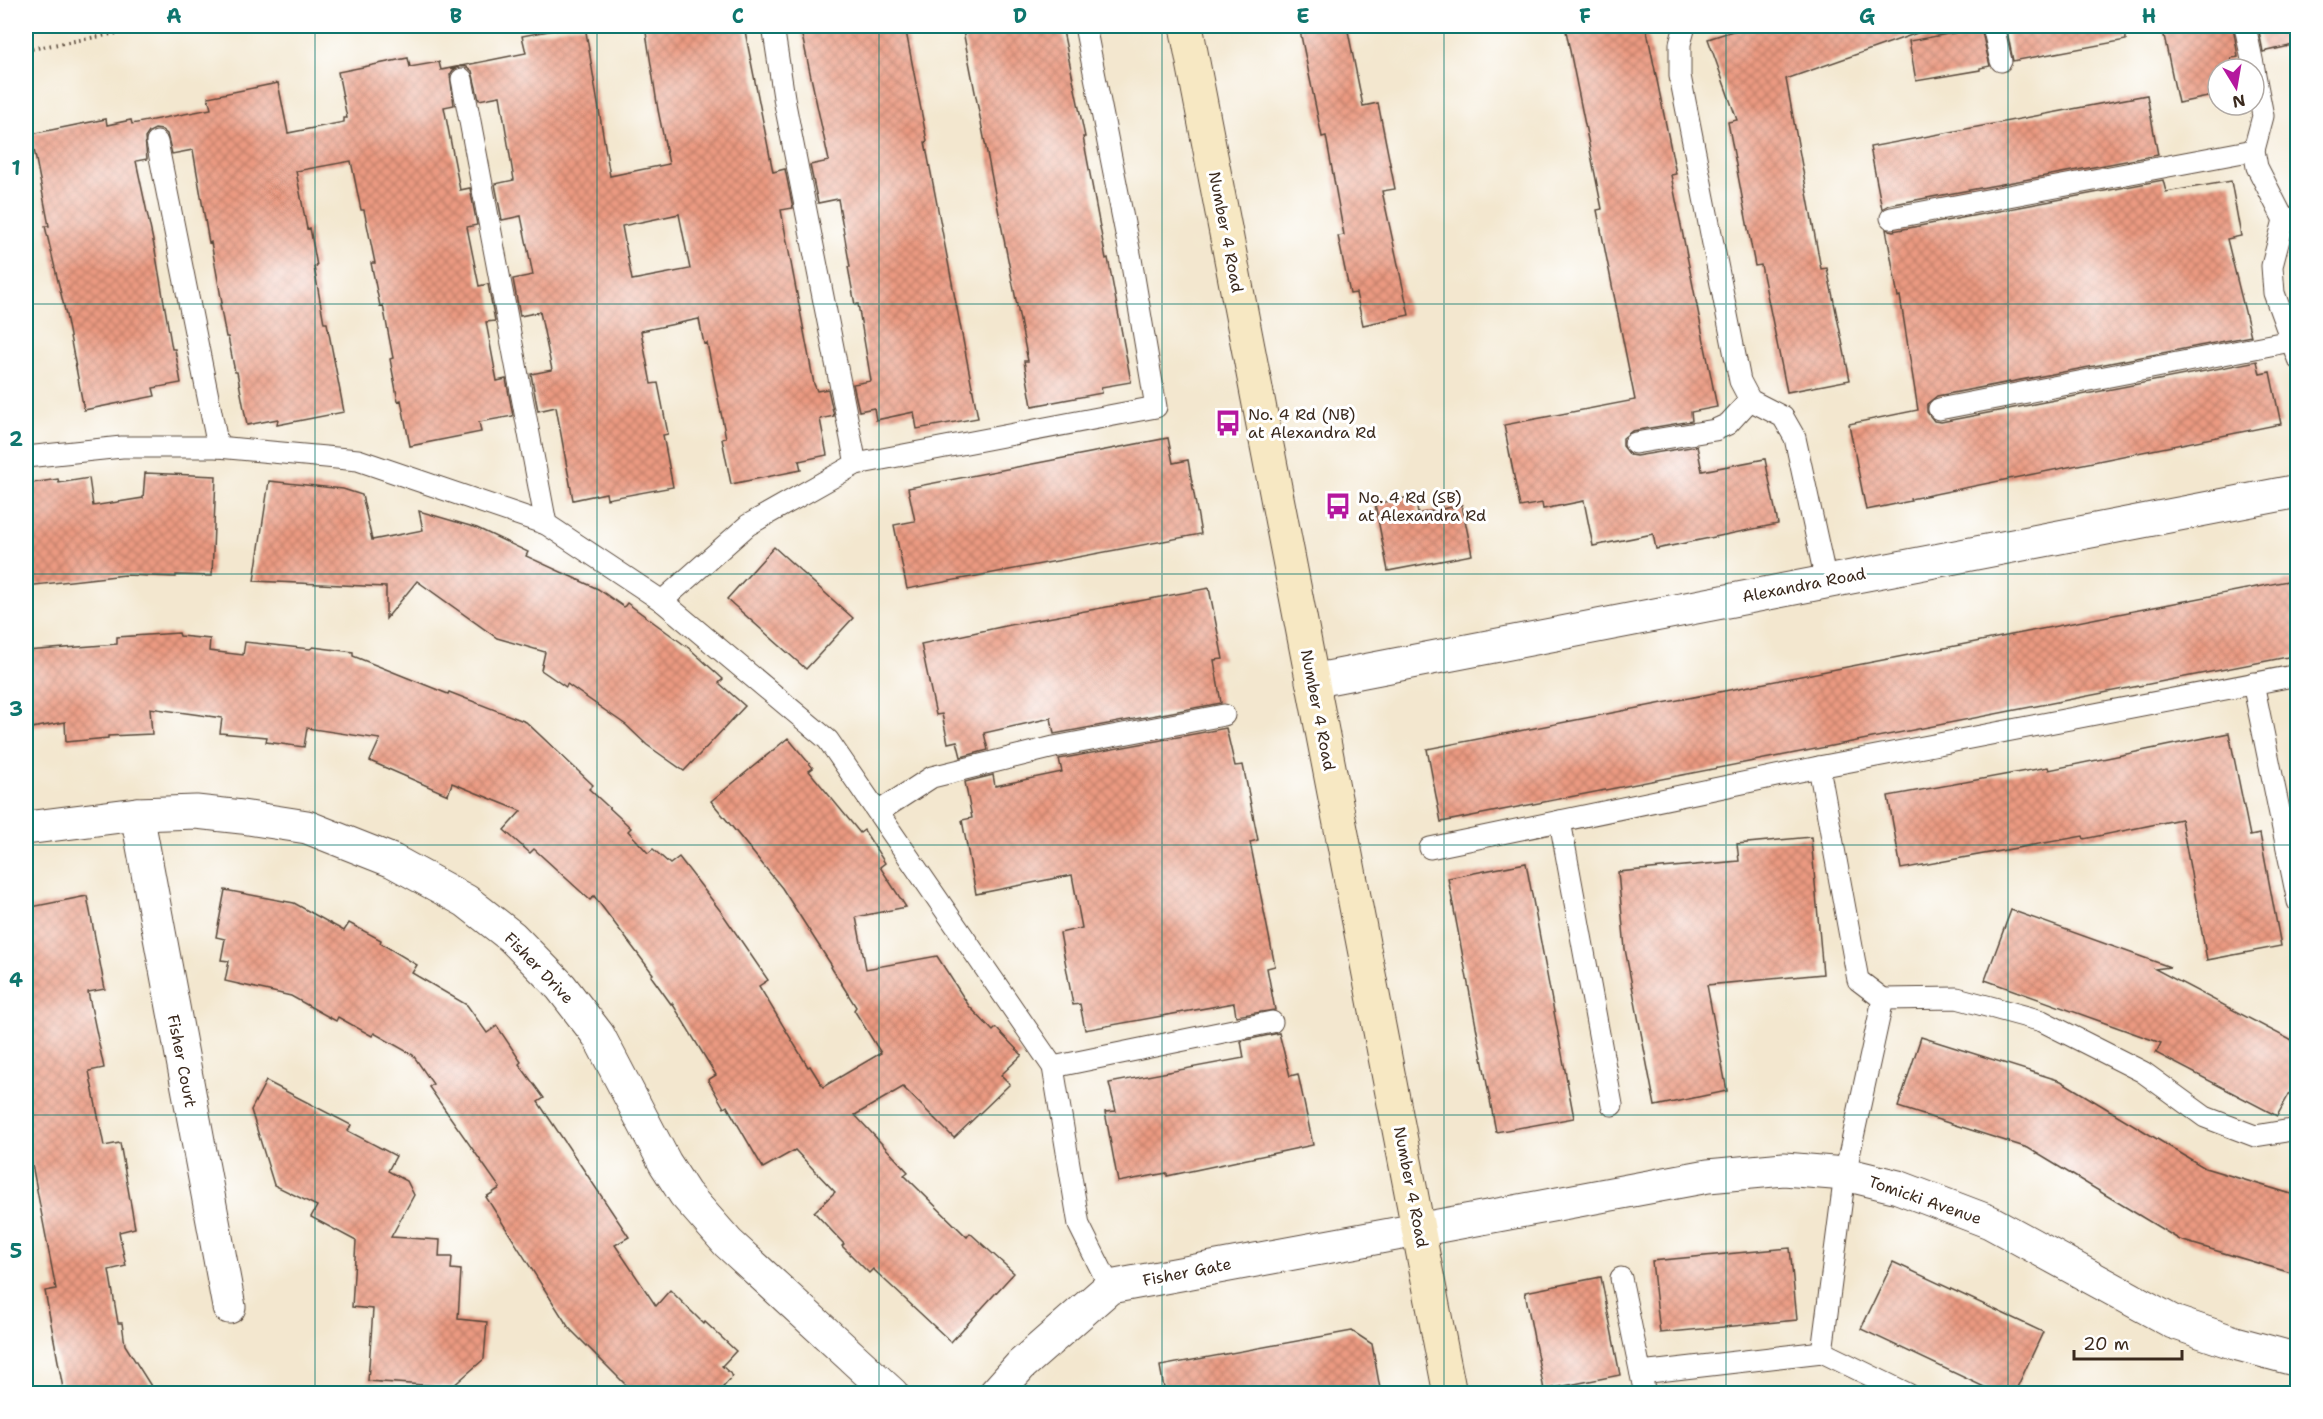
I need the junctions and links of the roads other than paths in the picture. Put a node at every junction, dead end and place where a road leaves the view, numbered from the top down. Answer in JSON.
{"nodes":[{"id":1,"x":773,"y":26,"type":"edge"},
{"id":2,"x":1085,"y":26,"type":"edge"},
{"id":3,"x":1186,"y":26,"type":"edge"},
{"id":4,"x":1685,"y":26,"type":"edge"},
{"id":5,"x":1993,"y":26,"type":"edge"},
{"id":6,"x":2245,"y":26,"type":"edge"},
{"id":7,"x":2251,"y":57,"type":"edge"},
{"id":8,"x":2001,"y":61,"type":"dead end"},
{"id":9,"x":462,"y":79,"type":"dead end"},
{"id":10,"x":2263,"y":117,"type":"edge"},
{"id":11,"x":157,"y":142,"type":"dead end"},
{"id":12,"x":2254,"y":150,"type":"junction"},
{"id":13,"x":1891,"y":218,"type":"dead end"},
{"id":14,"x":2291,"y":219,"type":"edge"},
{"id":15,"x":2294,"y":350,"type":"edge"},
{"id":16,"x":1750,"y":400,"type":"junction"},
{"id":17,"x":1939,"y":409,"type":"dead end"},
{"id":18,"x":1635,"y":443,"type":"dead end"},
{"id":19,"x":218,"y":447,"type":"junction"},
{"id":20,"x":26,"y":457,"type":"edge"},
{"id":21,"x":856,"y":464,"type":"junction"},
{"id":22,"x":2298,"y":490,"type":"edge"},
{"id":23,"x":546,"y":524,"type":"junction"},
{"id":24,"x":1826,"y":581,"type":"junction"},
{"id":25,"x":662,"y":601,"type":"junction"},
{"id":26,"x":2298,"y":675,"type":"edge"},
{"id":27,"x":1312,"y":681,"type":"junction"},
{"id":28,"x":2253,"y":683,"type":"junction"},
{"id":29,"x":1224,"y":715,"type":"dead end"},
{"id":30,"x":1819,"y":767,"type":"junction"},
{"id":31,"x":878,"y":812,"type":"junction"},
{"id":32,"x":137,"y":814,"type":"junction"},
{"id":33,"x":1560,"y":821,"type":"junction"},
{"id":34,"x":26,"y":828,"type":"edge"},
{"id":35,"x":1430,"y":848,"type":"dead end"},
{"id":36,"x":2298,"y":902,"type":"edge"},
{"id":37,"x":1882,"y":999,"type":"junction"},
{"id":38,"x":1272,"y":1022,"type":"dead end"},
{"id":39,"x":1053,"y":1067,"type":"junction"},
{"id":40,"x":1612,"y":1105,"type":"dead end"},
{"id":41,"x":2298,"y":1129,"type":"edge"},
{"id":42,"x":1845,"y":1174,"type":"junction"},
{"id":43,"x":1419,"y":1228,"type":"junction"},
{"id":44,"x":1621,"y":1278,"type":"dead end"},
{"id":45,"x":1110,"y":1287,"type":"junction"},
{"id":46,"x":229,"y":1307,"type":"dead end"},
{"id":47,"x":1822,"y":1352,"type":"junction"},
{"id":48,"x":2298,"y":1360,"type":"edge"},
{"id":49,"x":1643,"y":1383,"type":"edge"},
{"id":50,"x":892,"y":1394,"type":"edge"},
{"id":51,"x":995,"y":1394,"type":"edge"},
{"id":52,"x":1450,"y":1394,"type":"edge"},
{"id":53,"x":1908,"y":1394,"type":"edge"}],
"edges":[{"from":1,"to":21,"type":"lane"},
{"from":2,"to":21,"type":"lane"},
{"from":3,"to":27,"type":"main road","name":"Number 4 Road"},
{"from":4,"to":16,"type":"lane"},
{"from":5,"to":8,"type":"lane"},
{"from":6,"to":7,"type":"lane"},
{"from":9,"to":23,"type":"lane"},
{"from":10,"to":12,"type":"lane"},
{"from":11,"to":19,"type":"lane"},
{"from":12,"to":13,"type":"lane"},
{"from":12,"to":14,"type":"lane"},
{"from":14,"to":15,"type":"lane"},
{"from":15,"to":17,"type":"lane"},
{"from":16,"to":18,"type":"lane"},
{"from":16,"to":24,"type":"lane"},
{"from":19,"to":20,"type":"lane"},
{"from":19,"to":23,"type":"lane"},
{"from":21,"to":25,"type":"lane"},
{"from":22,"to":24,"type":"street","name":"Alexandra Road"},
{"from":23,"to":25,"type":"lane"},
{"from":24,"to":27,"type":"street","name":"Alexandra Road"},
{"from":25,"to":31,"type":"lane"},
{"from":26,"to":28,"type":"lane"},
{"from":27,"to":43,"type":"main road","name":"Number 4 Road"},
{"from":28,"to":30,"type":"lane"},
{"from":28,"to":36,"type":"lane"},
{"from":29,"to":31,"type":"lane"},
{"from":30,"to":33,"type":"lane"},
{"from":30,"to":37,"type":"lane"},
{"from":31,"to":39,"type":"lane"},
{"from":32,"to":34,"type":"street","name":"Fisher Drive"},
{"from":32,"to":46,"type":"street","name":"Fisher Court"},
{"from":32,"to":50,"type":"street","name":"Fisher Drive"},
{"from":33,"to":35,"type":"lane"},
{"from":33,"to":40,"type":"lane"},
{"from":37,"to":41,"type":"lane"},
{"from":37,"to":42,"type":"lane"},
{"from":38,"to":39,"type":"lane"},
{"from":39,"to":45,"type":"lane"},
{"from":42,"to":43,"type":"street","name":"Tomicki Avenue"},
{"from":42,"to":47,"type":"lane"},
{"from":42,"to":48,"type":"street","name":"Tomicki Avenue"},
{"from":43,"to":45,"type":"street","name":"Fisher Gate"},
{"from":43,"to":52,"type":"main road","name":"Number 4 Road"},
{"from":44,"to":49,"type":"lane"},
{"from":45,"to":51,"type":"street"},
{"from":47,"to":49,"type":"lane"},
{"from":47,"to":53,"type":"lane"}]}
